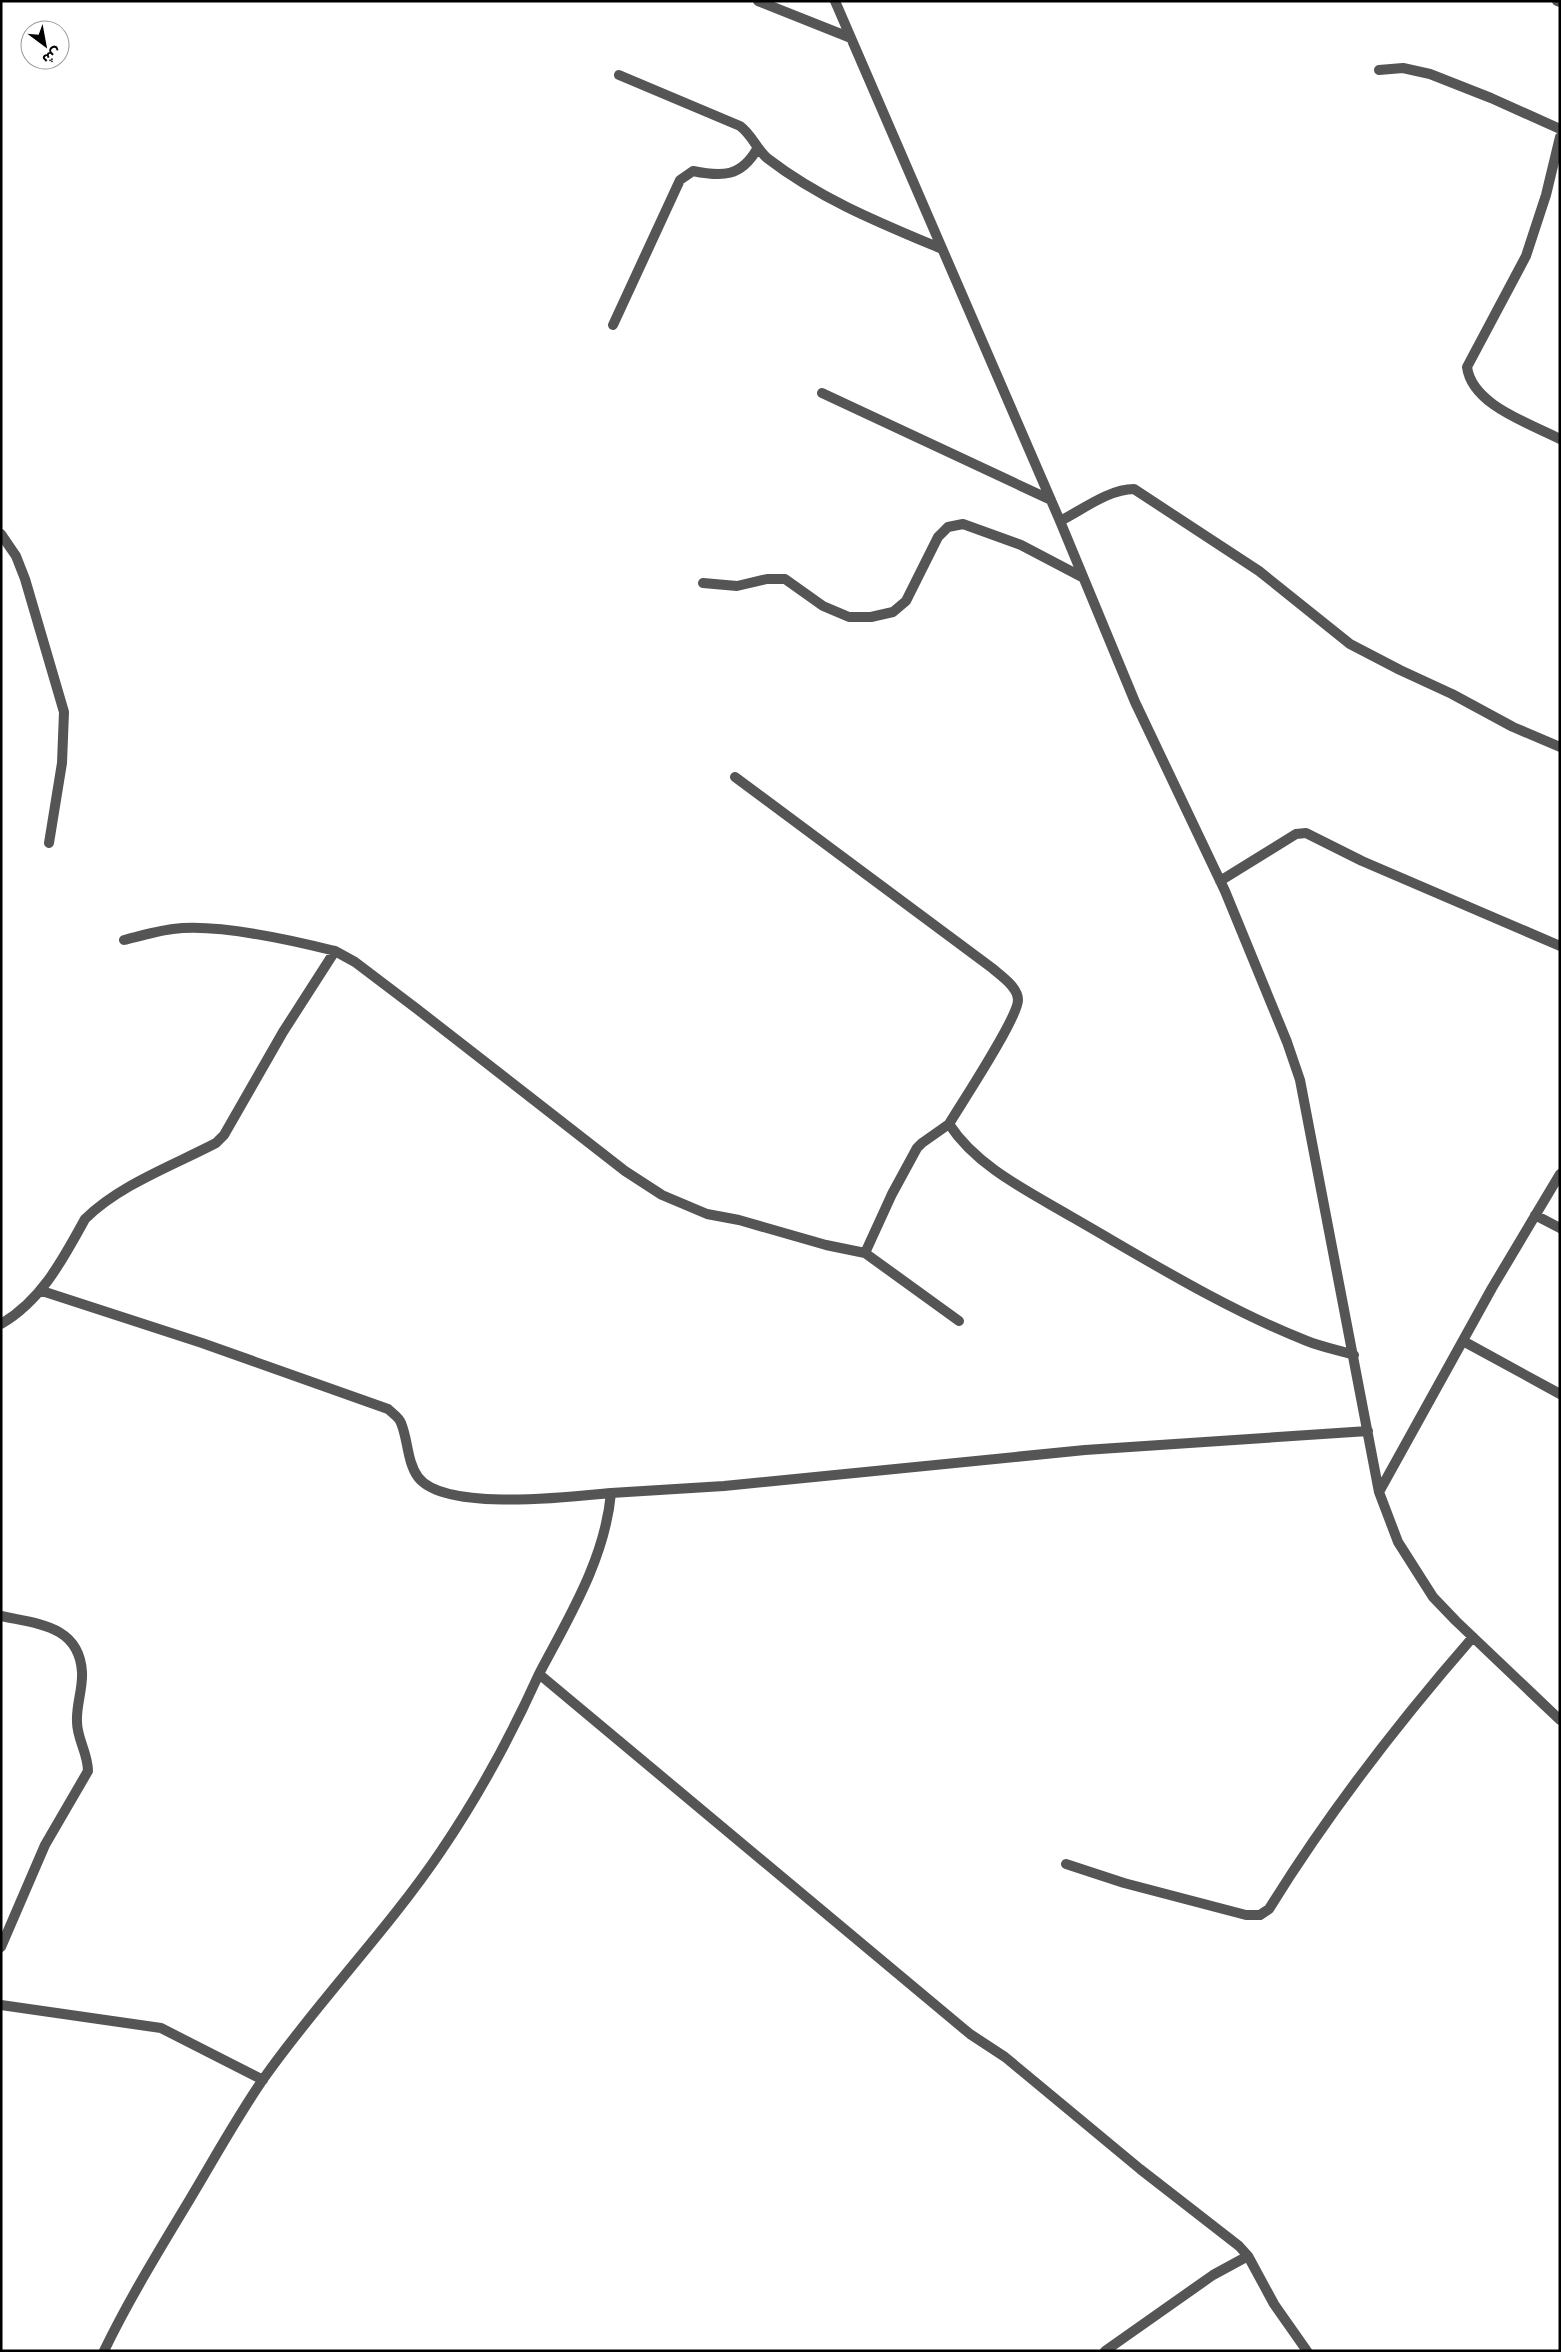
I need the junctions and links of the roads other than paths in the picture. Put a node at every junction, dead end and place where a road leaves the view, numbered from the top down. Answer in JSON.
{"nodes":[{"id":1,"x":758,"y":1,"type":"edge"},
{"id":2,"x":835,"y":1,"type":"edge"},
{"id":3,"x":851,"y":38,"type":"junction"},
{"id":4,"x":1379,"y":70,"type":"dead end"},
{"id":5,"x":619,"y":75,"type":"dead end"},
{"id":6,"x":1560,"y":128,"type":"edge"},
{"id":7,"x":1560,"y":136,"type":"edge"},
{"id":8,"x":757,"y":149,"type":"junction"},
{"id":9,"x":942,"y":248,"type":"junction"},
{"id":10,"x":613,"y":325,"type":"dead end"},
{"id":11,"x":822,"y":393,"type":"dead end"},
{"id":12,"x":1560,"y":439,"type":"edge"},
{"id":13,"x":1051,"y":500,"type":"junction"},
{"id":14,"x":1060,"y":521,"type":"junction"},
{"id":15,"x":1,"y":534,"type":"edge"},
{"id":16,"x":1082,"y":577,"type":"junction"},
{"id":17,"x":703,"y":583,"type":"dead end"},
{"id":18,"x":1560,"y":747,"type":"edge"},
{"id":19,"x":735,"y":777,"type":"dead end"},
{"id":20,"x":49,"y":843,"type":"dead end"},
{"id":21,"x":1220,"y":881,"type":"junction"},
{"id":22,"x":124,"y":940,"type":"dead end"},
{"id":23,"x":1560,"y":946,"type":"edge"},
{"id":24,"x":336,"y":951,"type":"junction"},
{"id":25,"x":949,"y":1124,"type":"junction"},
{"id":26,"x":1560,"y":1174,"type":"edge"},
{"id":27,"x":1535,"y":1215,"type":"junction"},
{"id":28,"x":1560,"y":1228,"type":"edge"},
{"id":29,"x":865,"y":1253,"type":"junction"},
{"id":30,"x":42,"y":1291,"type":"junction"},
{"id":31,"x":959,"y":1320,"type":"dead end"},
{"id":32,"x":1,"y":1324,"type":"edge"},
{"id":33,"x":1462,"y":1340,"type":"junction"},
{"id":34,"x":1354,"y":1354,"type":"junction"},
{"id":35,"x":1560,"y":1394,"type":"edge"},
{"id":36,"x":1368,"y":1431,"type":"junction"},
{"id":37,"x":1378,"y":1492,"type":"junction"},
{"id":38,"x":611,"y":1493,"type":"junction"},
{"id":39,"x":1,"y":1616,"type":"edge"},
{"id":40,"x":1473,"y":1637,"type":"junction"},
{"id":41,"x":539,"y":1674,"type":"junction"},
{"id":42,"x":1560,"y":1720,"type":"edge"},
{"id":43,"x":1066,"y":1864,"type":"dead end"},
{"id":44,"x":1,"y":1947,"type":"edge"},
{"id":45,"x":1,"y":2005,"type":"edge"},
{"id":46,"x":263,"y":2080,"type":"junction"},
{"id":47,"x":1248,"y":2256,"type":"junction"},
{"id":48,"x":104,"y":2351,"type":"edge"},
{"id":49,"x":1105,"y":2351,"type":"edge"},
{"id":50,"x":1307,"y":2351,"type":"edge"}],
"edges":[{"from":1,"to":3,"type":"street"},
{"from":2,"to":3,"type":"street"},
{"from":3,"to":9,"type":"street"},
{"from":4,"to":6,"type":"street"},
{"from":5,"to":8,"type":"street"},
{"from":7,"to":12,"type":"street"},
{"from":8,"to":9,"type":"street"},
{"from":8,"to":10,"type":"street"},
{"from":9,"to":13,"type":"street"},
{"from":11,"to":13,"type":"street"},
{"from":13,"to":14,"type":"street"},
{"from":14,"to":16,"type":"street"},
{"from":14,"to":18,"type":"street"},
{"from":15,"to":20,"type":"street"},
{"from":16,"to":17,"type":"street"},
{"from":16,"to":21,"type":"street"},
{"from":19,"to":25,"type":"street"},
{"from":21,"to":23,"type":"street"},
{"from":21,"to":34,"type":"street"},
{"from":22,"to":24,"type":"street"},
{"from":24,"to":29,"type":"street"},
{"from":24,"to":30,"type":"street"},
{"from":25,"to":29,"type":"street"},
{"from":25,"to":34,"type":"street"},
{"from":26,"to":27,"type":"street"},
{"from":27,"to":28,"type":"street"},
{"from":27,"to":33,"type":"street"},
{"from":29,"to":31,"type":"street"},
{"from":30,"to":32,"type":"street"},
{"from":30,"to":38,"type":"street"},
{"from":33,"to":35,"type":"street"},
{"from":33,"to":37,"type":"street"},
{"from":34,"to":36,"type":"street"},
{"from":36,"to":37,"type":"street"},
{"from":36,"to":38,"type":"street"},
{"from":37,"to":40,"type":"street"},
{"from":38,"to":41,"type":"street"},
{"from":39,"to":44,"type":"street"},
{"from":40,"to":42,"type":"street"},
{"from":40,"to":43,"type":"street"},
{"from":41,"to":46,"type":"street"},
{"from":41,"to":47,"type":"street"},
{"from":45,"to":46,"type":"street"},
{"from":46,"to":48,"type":"street"},
{"from":47,"to":49,"type":"street"},
{"from":47,"to":50,"type":"street"}]}
